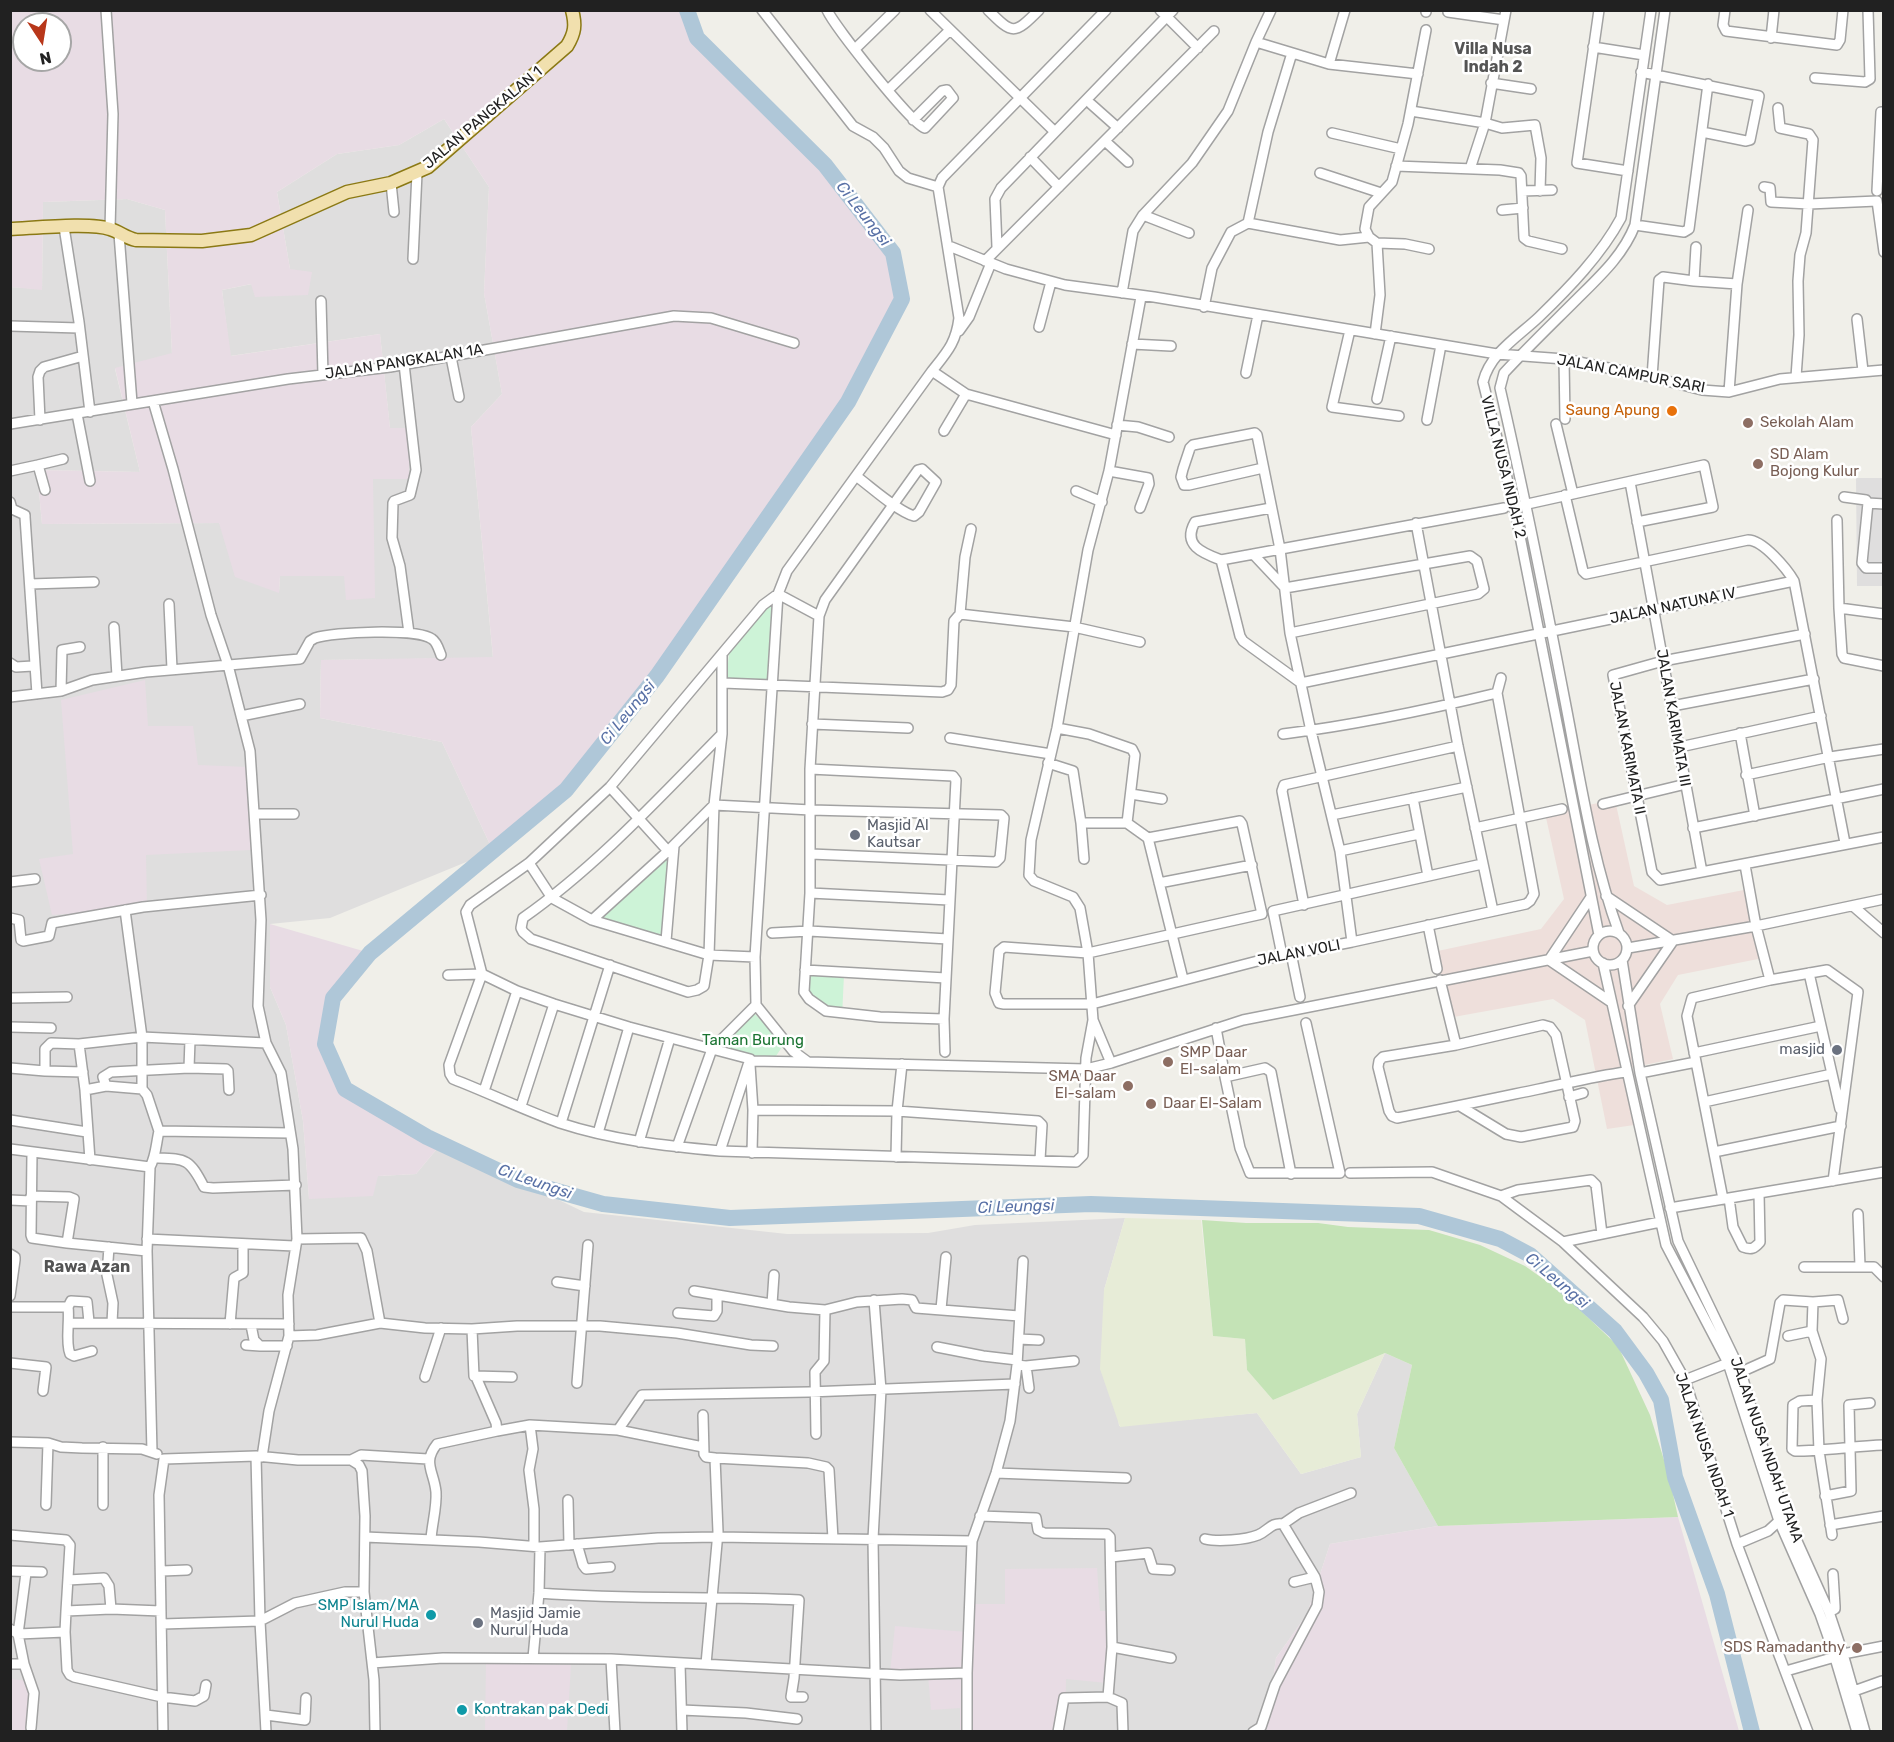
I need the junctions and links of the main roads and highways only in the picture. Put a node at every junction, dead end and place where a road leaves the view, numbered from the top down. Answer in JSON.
{"nodes":[{"id":1,"x":572,"y":10,"type":"edge"},
{"id":2,"x":10,"y":229,"type":"edge"}],
"edges":[{"from":1,"to":2,"type":"main road","name":"JALAN PANGKALAN 1"}]}
